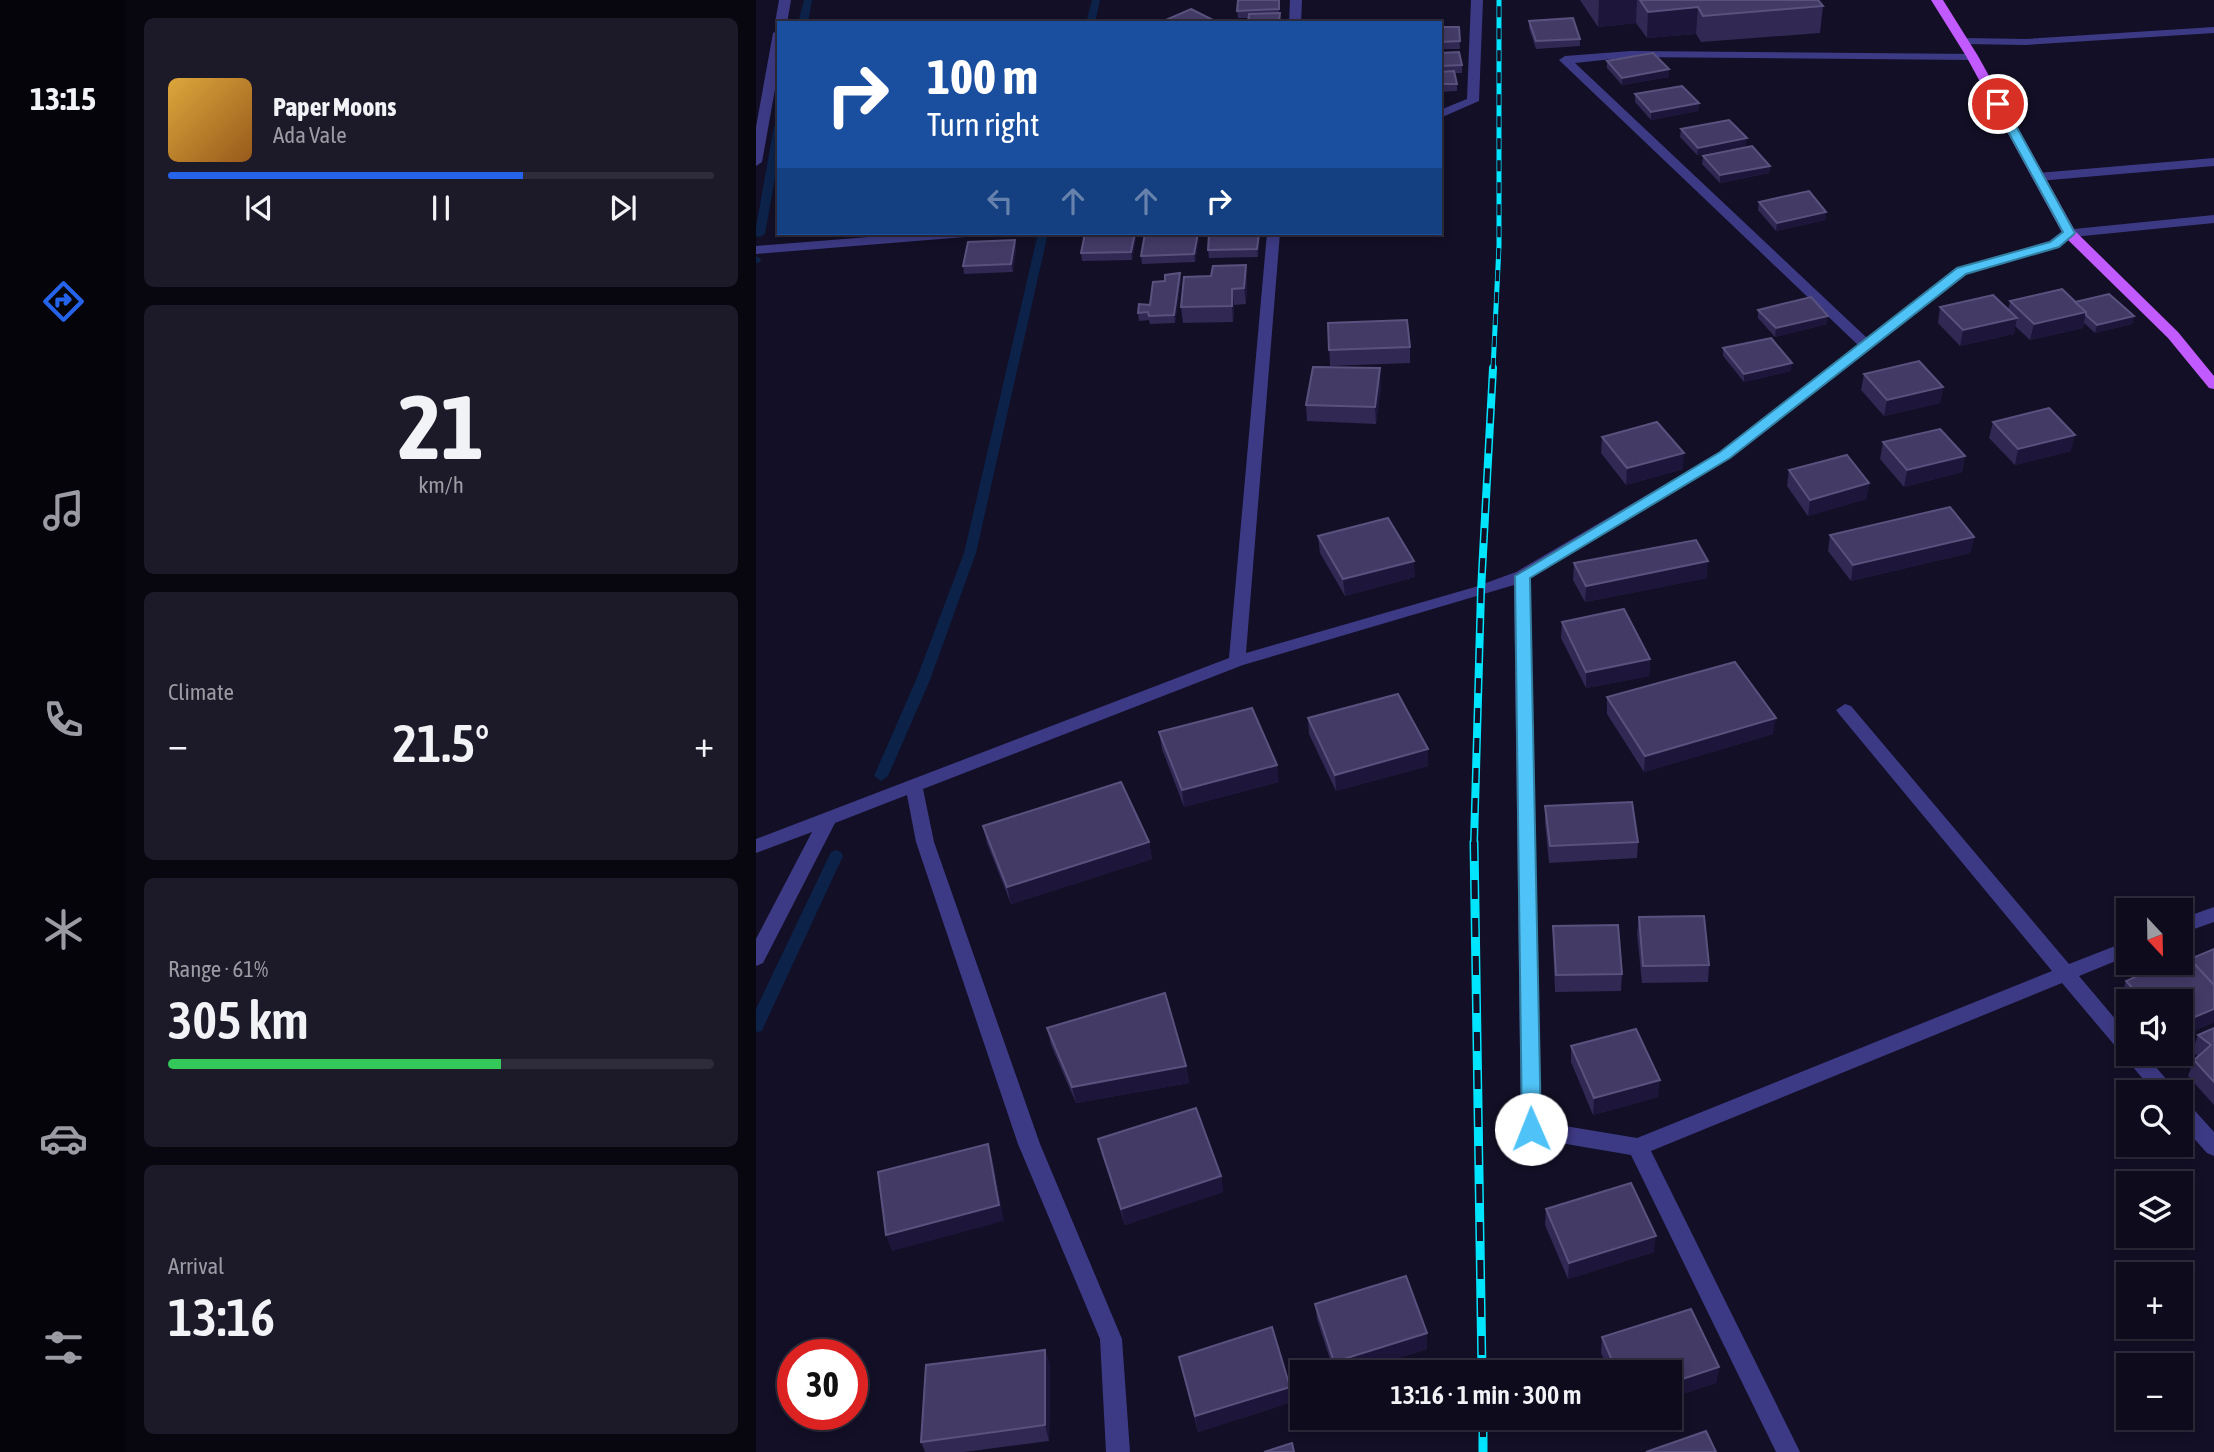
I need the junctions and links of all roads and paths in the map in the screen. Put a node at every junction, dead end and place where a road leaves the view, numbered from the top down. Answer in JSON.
{"nodes":[{"id":1,"x":785,"y":0,"type":"edge"},
{"id":2,"x":1296,"y":0,"type":"edge"},
{"id":3,"x":1477,"y":0,"type":"edge"},
{"id":4,"x":1937,"y":0,"type":"edge"},
{"id":5,"x":781,"y":21,"type":"edge"},
{"id":6,"x":1294,"y":21,"type":"edge"},
{"id":7,"x":2214,"y":30,"type":"edge"},
{"id":8,"x":1964,"y":41,"type":"junction"},
{"id":9,"x":777,"y":44,"type":"edge"},
{"id":10,"x":1972,"y":56,"type":"junction"},
{"id":11,"x":1442,"y":113,"type":"edge"},
{"id":12,"x":756,"y":162,"type":"edge"},
{"id":13,"x":2214,"y":162,"type":"edge"},
{"id":14,"x":2038,"y":177,"type":"junction"},
{"id":15,"x":2214,"y":219,"type":"edge"},
{"id":16,"x":2069,"y":233,"type":"junction"},
{"id":17,"x":940,"y":235,"type":"edge"},
{"id":18,"x":1273,"y":235,"type":"edge"},
{"id":19,"x":756,"y":250,"type":"edge"},
{"id":20,"x":1865,"y":344,"type":"junction"},
{"id":21,"x":2214,"y":385,"type":"edge"},
{"id":22,"x":1522,"y":576,"type":"junction"},
{"id":23,"x":1237,"y":661,"type":"junction"},
{"id":24,"x":1845,"y":710,"type":"dead end"},
{"id":25,"x":914,"y":787,"type":"junction"},
{"id":26,"x":827,"y":820,"type":"junction"},
{"id":27,"x":756,"y":846,"type":"edge"},
{"id":28,"x":2214,"y":914,"type":"edge"},
{"id":29,"x":2193,"y":922,"type":"edge"},
{"id":30,"x":2116,"y":953,"type":"edge"},
{"id":31,"x":756,"y":958,"type":"edge"},
{"id":32,"x":2063,"y":973,"type":"junction"},
{"id":33,"x":2116,"y":1034,"type":"edge"},
{"id":34,"x":2143,"y":1066,"type":"edge"},
{"id":35,"x":2156,"y":1080,"type":"edge"},
{"id":36,"x":2193,"y":1123,"type":"edge"},
{"id":37,"x":1638,"y":1147,"type":"junction"},
{"id":38,"x":2214,"y":1147,"type":"edge"},
{"id":39,"x":1118,"y":1452,"type":"edge"},
{"id":40,"x":1788,"y":1452,"type":"edge"}],
"edges":[{"from":1,"to":5,"type":"street"},
{"from":2,"to":6,"type":"street"},
{"from":3,"to":11,"type":"street"},
{"from":4,"to":8,"type":"main road"},
{"from":7,"to":8,"type":"street"},
{"from":8,"to":10,"type":"main road"},
{"from":9,"to":12,"type":"street"},
{"from":10,"to":14,"type":"main road"},
{"from":10,"to":20,"type":"street"},
{"from":13,"to":14,"type":"street"},
{"from":14,"to":16,"type":"main road"},
{"from":15,"to":16,"type":"street"},
{"from":16,"to":20,"type":"street"},
{"from":16,"to":21,"type":"main road"},
{"from":17,"to":19,"type":"street"},
{"from":18,"to":23,"type":"street"},
{"from":20,"to":22,"type":"street"},
{"from":22,"to":23,"type":"street"},
{"from":22,"to":37,"type":"street"},
{"from":23,"to":25,"type":"street"},
{"from":24,"to":32,"type":"street"},
{"from":25,"to":26,"type":"street"},
{"from":25,"to":39,"type":"street"},
{"from":26,"to":27,"type":"street"},
{"from":26,"to":31,"type":"street"},
{"from":28,"to":29,"type":"street"},
{"from":30,"to":32,"type":"street"},
{"from":32,"to":33,"type":"street"},
{"from":32,"to":37,"type":"street"},
{"from":34,"to":35,"type":"street"},
{"from":36,"to":38,"type":"street"},
{"from":37,"to":40,"type":"street"}]}
